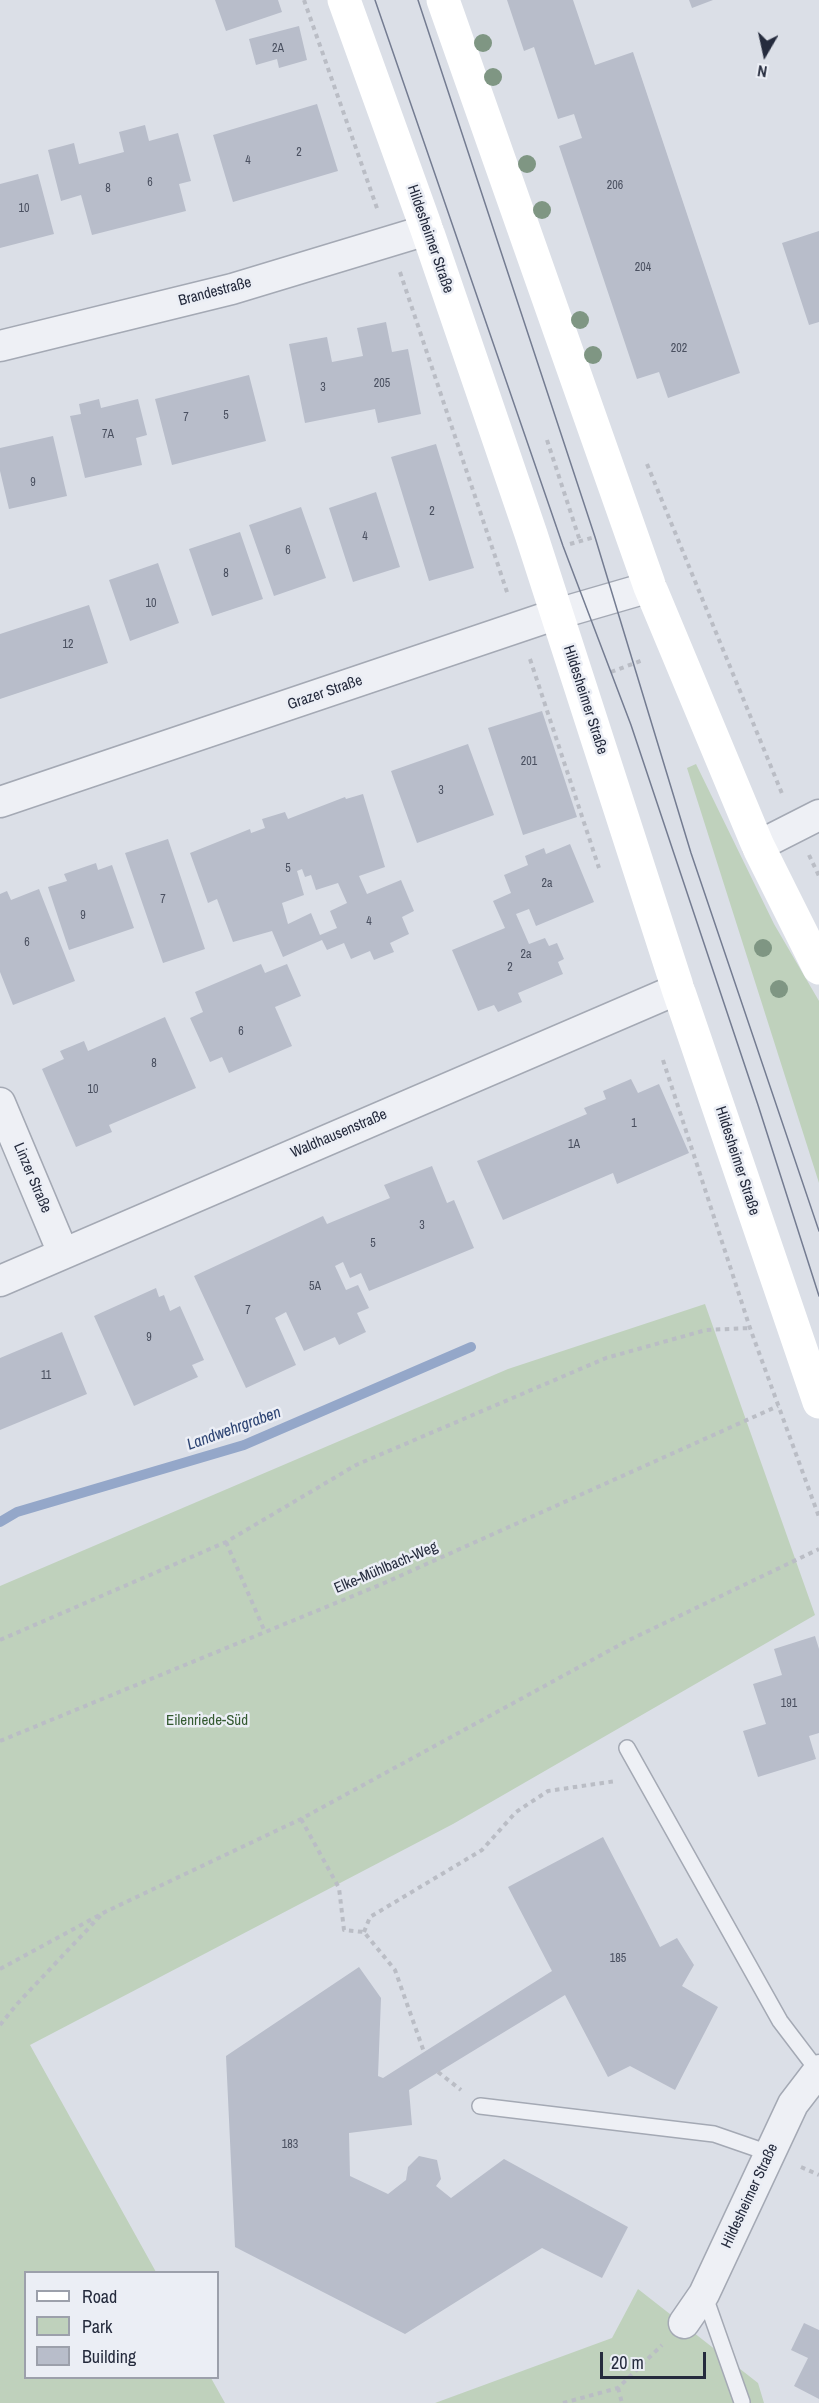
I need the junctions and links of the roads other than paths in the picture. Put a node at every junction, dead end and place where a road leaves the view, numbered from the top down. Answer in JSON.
{"nodes":[{"id":1,"x":344,"y":0,"type":"edge"},
{"id":2,"x":443,"y":0,"type":"edge"},
{"id":3,"x":427,"y":230,"type":"junction"},
{"id":4,"x":0,"y":346,"type":"edge"},
{"id":5,"x":650,"y":587,"type":"junction"},
{"id":6,"x":557,"y":614,"type":"junction"},
{"id":7,"x":0,"y":802,"type":"edge"},
{"id":8,"x":808,"y":821,"type":"edge"},
{"id":9,"x":758,"y":846,"type":"junction"},
{"id":10,"x":819,"y":968,"type":"edge"},
{"id":11,"x":678,"y":989,"type":"junction"},
{"id":12,"x":0,"y":1103,"type":"edge"},
{"id":13,"x":63,"y":1253,"type":"junction"},
{"id":14,"x":0,"y":1281,"type":"edge"},
{"id":15,"x":819,"y":1402,"type":"edge"},
{"id":16,"x":627,"y":1748,"type":"dead end"},
{"id":17,"x":819,"y":2071,"type":"edge"},
{"id":18,"x":480,"y":2106,"type":"dead end"},
{"id":19,"x":769,"y":2152,"type":"junction"},
{"id":20,"x":704,"y":2294,"type":"junction"},
{"id":21,"x":684,"y":2323,"type":"road end"},
{"id":22,"x":742,"y":2402,"type":"edge"}],
"edges":[{"from":1,"to":3,"type":"main road","name":"Hildesheimer Straße"},
{"from":2,"to":5,"type":"main road"},
{"from":3,"to":4,"type":"street","name":"Brandestraße"},
{"from":3,"to":6,"type":"main road","name":"Hildesheimer Straße"},
{"from":5,"to":6,"type":"street","name":"Grazer Straße"},
{"from":5,"to":9,"type":"main road"},
{"from":6,"to":7,"type":"street","name":"Grazer Straße"},
{"from":6,"to":11,"type":"main road","name":"Hildesheimer Straße"},
{"from":8,"to":9,"type":"street"},
{"from":9,"to":10,"type":"main road"},
{"from":11,"to":13,"type":"street","name":"Waldhausenstraße"},
{"from":11,"to":15,"type":"main road","name":"Hildesheimer Straße"},
{"from":12,"to":13,"type":"street","name":"Linzer Straße"},
{"from":13,"to":14,"type":"street","name":"Waldhausenstraße"},
{"from":16,"to":17,"type":"lane"},
{"from":17,"to":19,"type":"street","name":"Hildesheimer Straße"},
{"from":18,"to":19,"type":"lane"},
{"from":19,"to":20,"type":"street","name":"Hildesheimer Straße"},
{"from":20,"to":21,"type":"street","name":"Hildesheimer Straße"},
{"from":20,"to":22,"type":"lane"}]}
